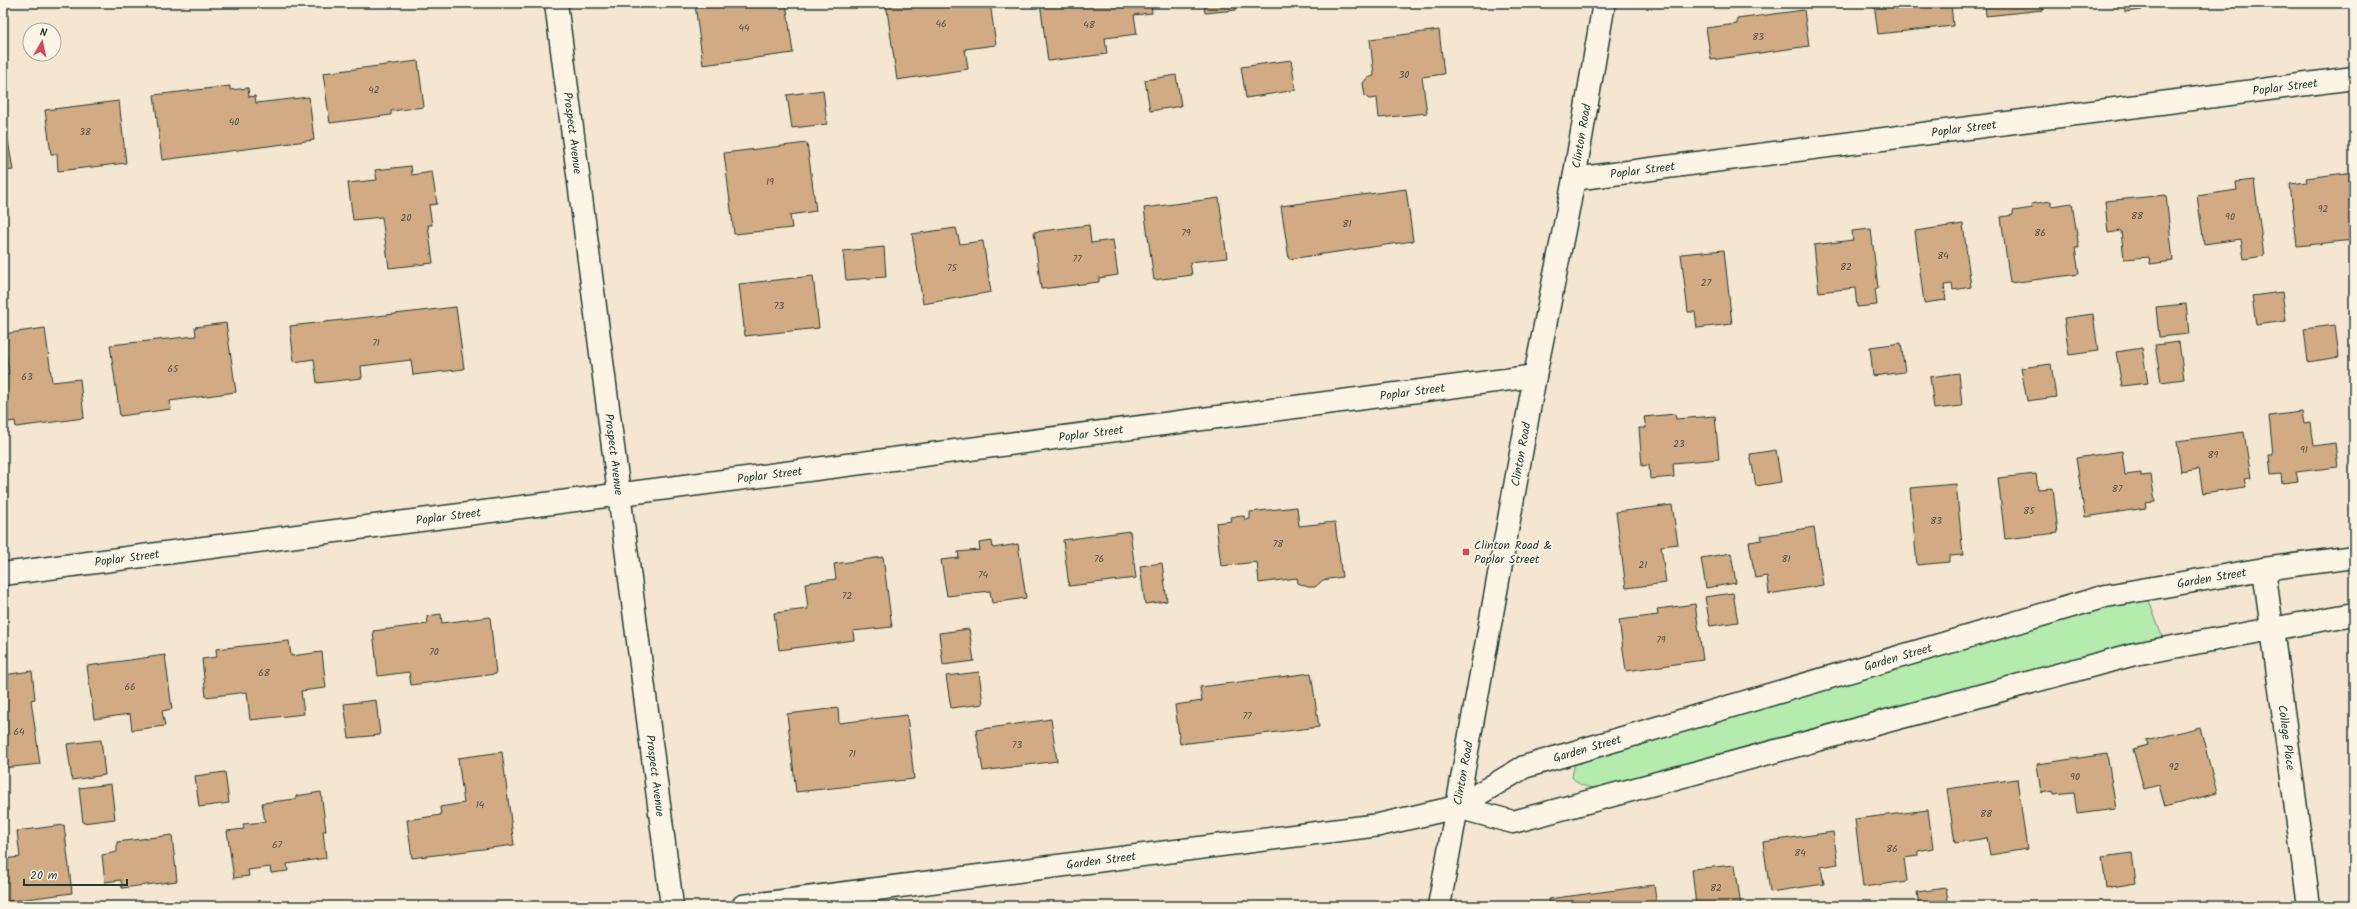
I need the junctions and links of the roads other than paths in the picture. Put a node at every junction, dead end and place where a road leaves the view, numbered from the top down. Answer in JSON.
{"nodes":[{"id":1,"x":556,"y":3,"type":"edge"},
{"id":2,"x":1604,"y":3,"type":"edge"},
{"id":3,"x":2354,"y":78,"type":"edge"},
{"id":4,"x":1574,"y":179,"type":"junction"},
{"id":5,"x":1535,"y":376,"type":"junction"},
{"id":6,"x":619,"y":495,"type":"junction"},
{"id":7,"x":2354,"y":557,"type":"edge"},
{"id":8,"x":2264,"y":569,"type":"junction"},
{"id":9,"x":3,"y":574,"type":"edge"},
{"id":10,"x":2354,"y":614,"type":"edge"},
{"id":11,"x":2272,"y":627,"type":"junction"},
{"id":12,"x":1457,"y":807,"type":"junction"},
{"id":13,"x":672,"y":906,"type":"edge"},
{"id":14,"x":743,"y":906,"type":"edge"},
{"id":15,"x":1439,"y":906,"type":"edge"},
{"id":16,"x":2309,"y":906,"type":"edge"}],
"edges":[{"from":1,"to":6,"type":"street","name":"Prospect Avenue"},
{"from":2,"to":4,"type":"street","name":"Clinton Road"},
{"from":3,"to":4,"type":"street","name":"Poplar Street"},
{"from":4,"to":5,"type":"street","name":"Clinton Road"},
{"from":5,"to":6,"type":"street","name":"Poplar Street"},
{"from":5,"to":12,"type":"street","name":"Clinton Road"},
{"from":6,"to":9,"type":"street","name":"Poplar Street"},
{"from":6,"to":13,"type":"street","name":"Prospect Avenue"},
{"from":7,"to":8,"type":"street","name":"Garden Street"},
{"from":8,"to":11,"type":"street","name":"College Place"},
{"from":8,"to":12,"type":"street","name":"Garden Street"},
{"from":10,"to":11,"type":"street","name":"Garden Street"},
{"from":11,"to":12,"type":"street","name":"Garden Street"},
{"from":11,"to":16,"type":"street","name":"College Place"},
{"from":12,"to":14,"type":"street","name":"Garden Street"},
{"from":12,"to":15,"type":"street","name":"Clinton Road"}]}
